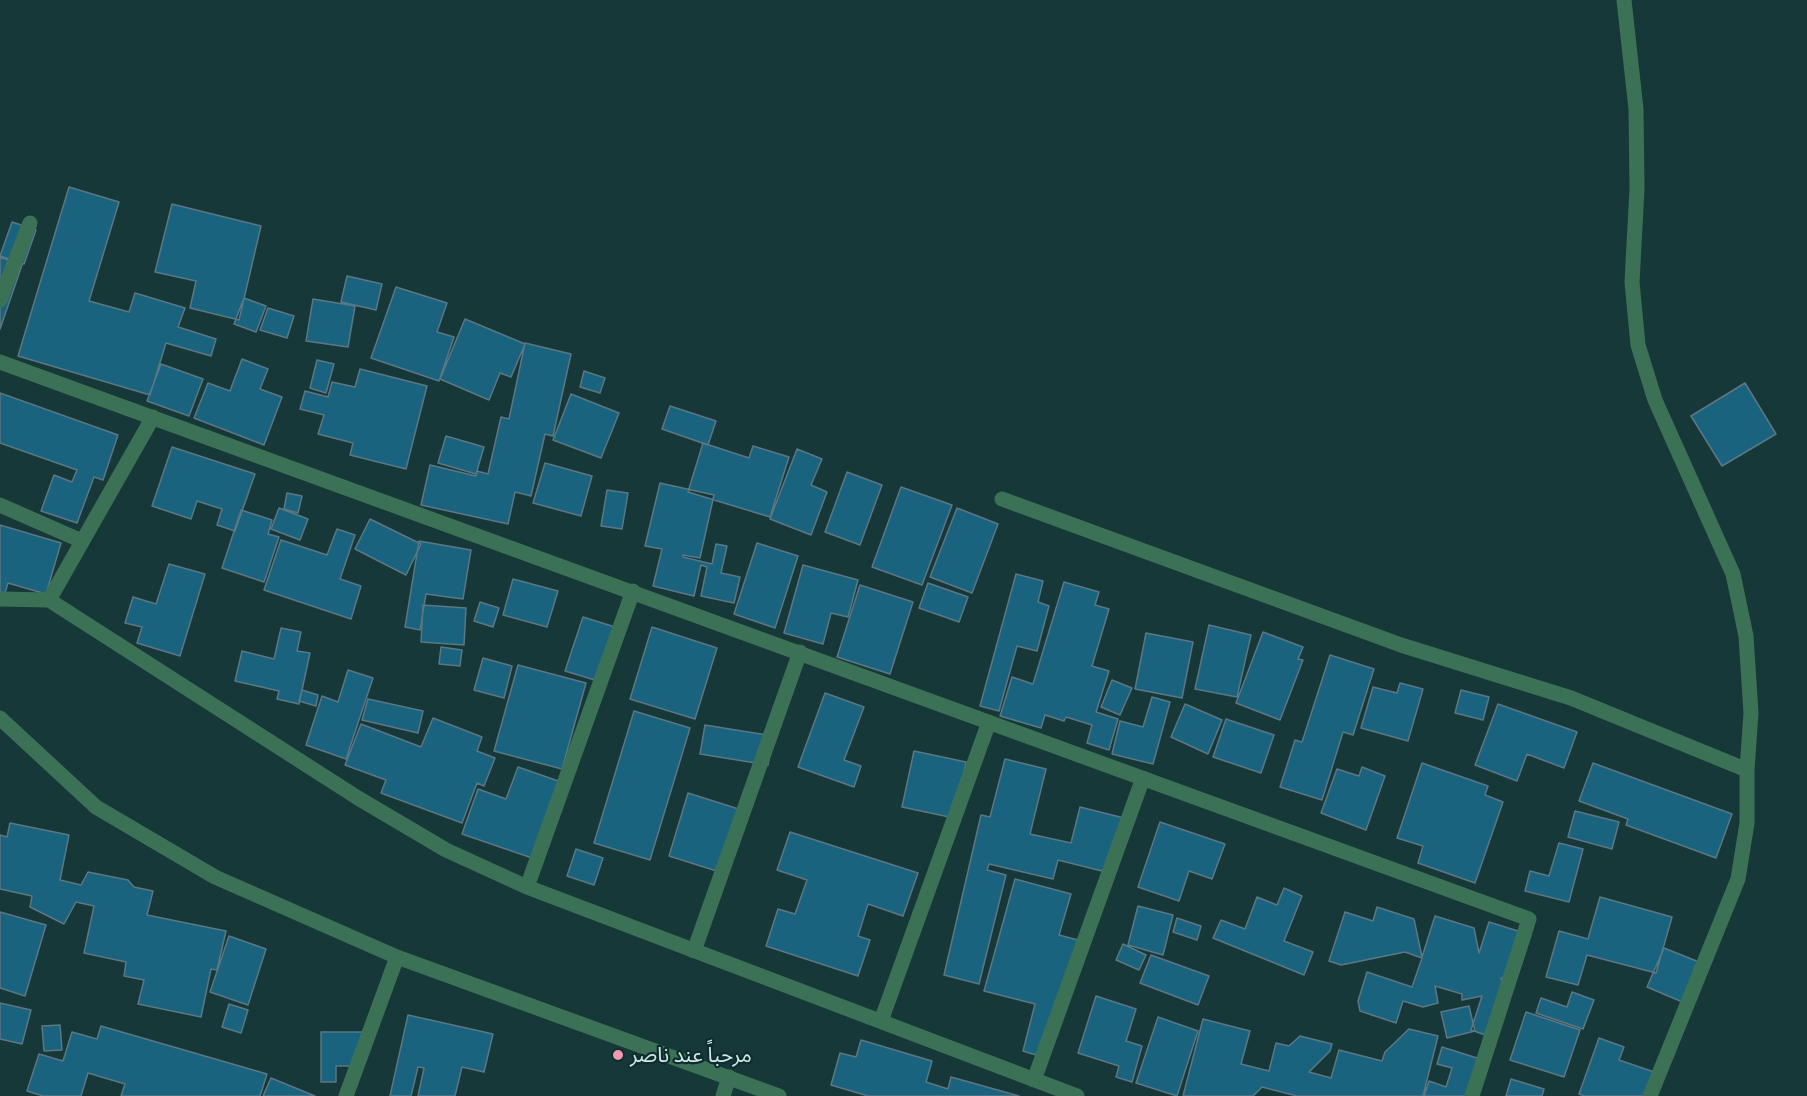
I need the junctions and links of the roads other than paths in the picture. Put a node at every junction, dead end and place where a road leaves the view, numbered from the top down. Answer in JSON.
{"nodes":[{"id":1,"x":1624,"y":0,"type":"edge"},
{"id":2,"x":30,"y":223,"type":"dead end"},
{"id":3,"x":0,"y":300,"type":"edge"},
{"id":4,"x":0,"y":362,"type":"edge"},
{"id":5,"x":153,"y":417,"type":"junction"},
{"id":6,"x":1002,"y":499,"type":"dead end"},
{"id":7,"x":0,"y":505,"type":"edge"},
{"id":8,"x":82,"y":541,"type":"junction"},
{"id":9,"x":633,"y":591,"type":"junction"},
{"id":10,"x":0,"y":599,"type":"edge"},
{"id":11,"x":49,"y":600,"type":"junction"},
{"id":12,"x":800,"y":652,"type":"junction"},
{"id":13,"x":0,"y":718,"type":"edge"},
{"id":14,"x":988,"y":722,"type":"junction"},
{"id":15,"x":1747,"y":770,"type":"junction"},
{"id":16,"x":1143,"y":778,"type":"junction"},
{"id":17,"x":526,"y":887,"type":"junction"},
{"id":18,"x":694,"y":951,"type":"junction"},
{"id":19,"x":397,"y":957,"type":"junction"},
{"id":20,"x":881,"y":1022,"type":"junction"},
{"id":21,"x":729,"y":1077,"type":"junction"},
{"id":22,"x":1034,"y":1080,"type":"junction"},
{"id":23,"x":346,"y":1096,"type":"edge"},
{"id":24,"x":723,"y":1096,"type":"edge"},
{"id":25,"x":779,"y":1096,"type":"edge"},
{"id":26,"x":1077,"y":1096,"type":"edge"},
{"id":27,"x":1472,"y":1096,"type":"edge"},
{"id":28,"x":1650,"y":1096,"type":"edge"}],
"edges":[{"from":1,"to":15,"type":"street"},
{"from":2,"to":3,"type":"street"},
{"from":4,"to":5,"type":"street"},
{"from":5,"to":8,"type":"street"},
{"from":5,"to":9,"type":"street"},
{"from":6,"to":15,"type":"street"},
{"from":7,"to":8,"type":"street"},
{"from":8,"to":11,"type":"street"},
{"from":9,"to":12,"type":"street"},
{"from":9,"to":17,"type":"street"},
{"from":10,"to":11,"type":"street"},
{"from":11,"to":17,"type":"street"},
{"from":12,"to":14,"type":"street"},
{"from":12,"to":18,"type":"street"},
{"from":13,"to":19,"type":"street"},
{"from":14,"to":16,"type":"street"},
{"from":14,"to":20,"type":"street"},
{"from":15,"to":28,"type":"street"},
{"from":16,"to":22,"type":"street"},
{"from":16,"to":27,"type":"street"},
{"from":17,"to":18,"type":"street"},
{"from":18,"to":20,"type":"street"},
{"from":19,"to":21,"type":"street"},
{"from":19,"to":23,"type":"street"},
{"from":20,"to":22,"type":"street"},
{"from":21,"to":24,"type":"street"},
{"from":21,"to":25,"type":"street"},
{"from":22,"to":26,"type":"street"}]}
